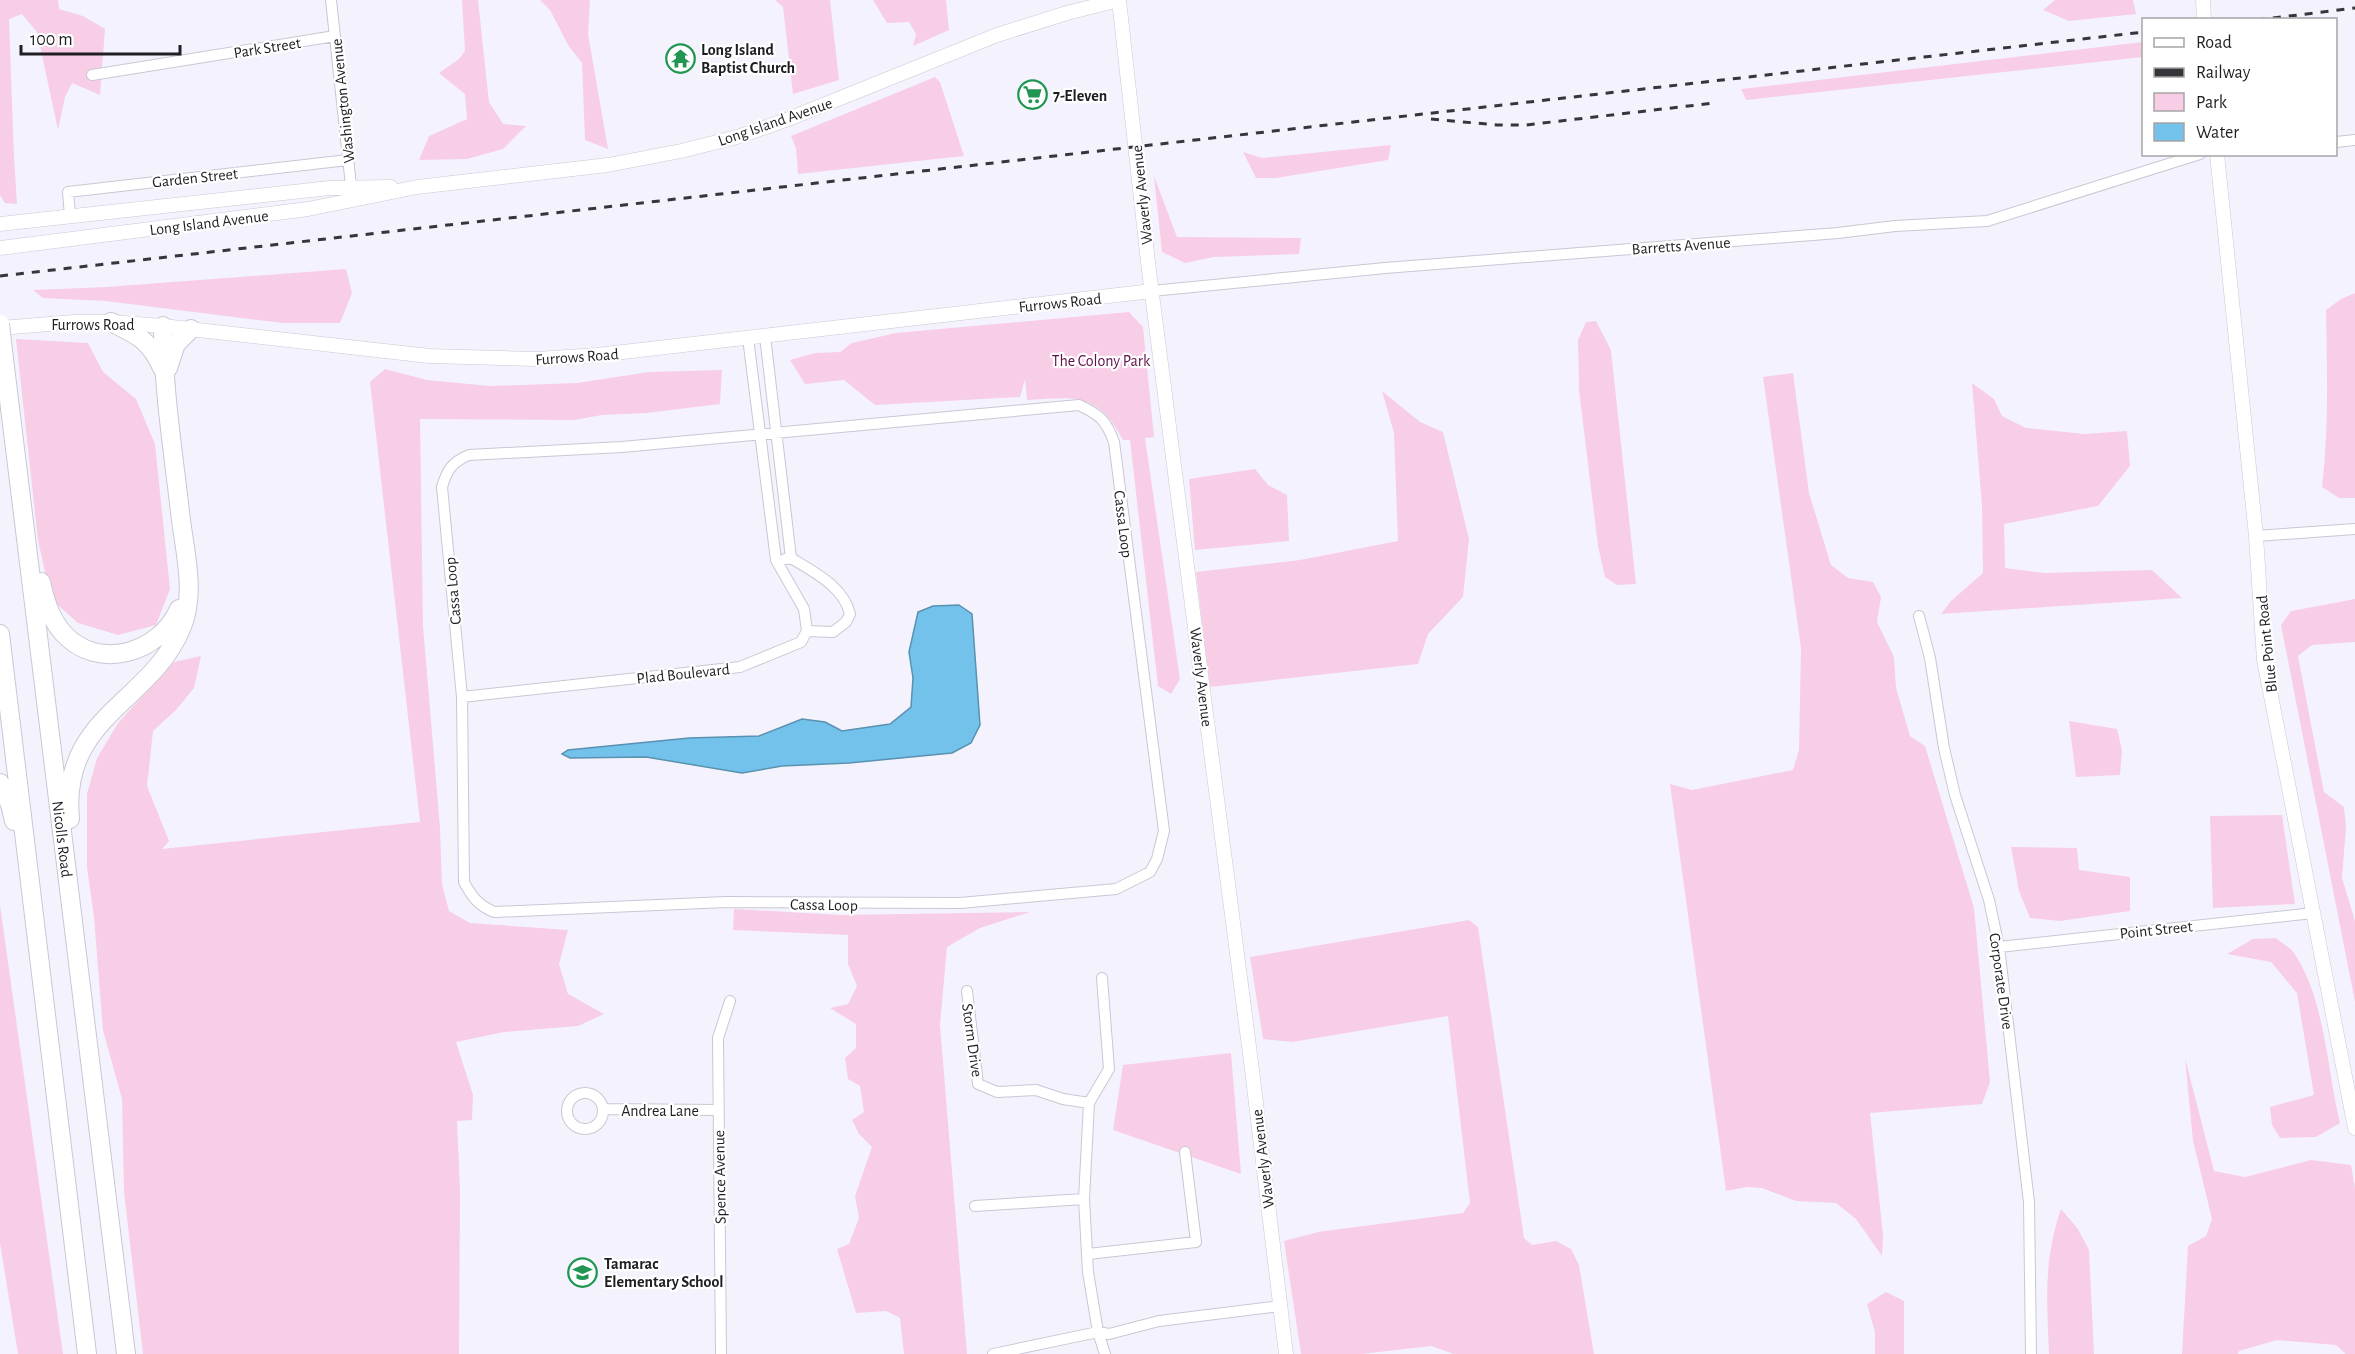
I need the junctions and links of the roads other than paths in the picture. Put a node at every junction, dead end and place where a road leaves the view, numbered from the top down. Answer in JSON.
{"nodes":[{"id":1,"x":331,"y":0,"type":"edge"},
{"id":2,"x":1119,"y":0,"type":"edge"},
{"id":3,"x":2204,"y":0,"type":"edge"},
{"id":4,"x":2204,"y":18,"type":"edge"},
{"id":5,"x":335,"y":36,"type":"junction"},
{"id":6,"x":92,"y":75,"type":"dead end"},
{"id":7,"x":2355,"y":140,"type":"edge"},
{"id":8,"x":2337,"y":142,"type":"edge"},
{"id":9,"x":2194,"y":156,"type":"edge"},
{"id":10,"x":2217,"y":156,"type":"edge"},
{"id":11,"x":348,"y":160,"type":"junction"},
{"id":12,"x":351,"y":187,"type":"junction"},
{"id":13,"x":417,"y":187,"type":"junction"},
{"id":14,"x":352,"y":201,"type":"junction"},
{"id":15,"x":70,"y":216,"type":"junction"},
{"id":16,"x":0,"y":224,"type":"edge"},
{"id":17,"x":0,"y":248,"type":"edge"},
{"id":18,"x":1152,"y":291,"type":"junction"},
{"id":19,"x":111,"y":322,"type":"junction"},
{"id":20,"x":0,"y":326,"type":"edge"},
{"id":21,"x":163,"y":326,"type":"junction"},
{"id":22,"x":191,"y":329,"type":"junction"},
{"id":23,"x":765,"y":336,"type":"junction"},
{"id":24,"x":748,"y":338,"type":"junction"},
{"id":25,"x":165,"y":375,"type":"junction"},
{"id":26,"x":776,"y":432,"type":"junction"},
{"id":27,"x":759,"y":434,"type":"junction"},
{"id":28,"x":24,"y":520,"type":"junction"},
{"id":29,"x":2355,"y":529,"type":"edge"},
{"id":30,"x":2256,"y":536,"type":"junction"},
{"id":31,"x":791,"y":558,"type":"junction"},
{"id":32,"x":776,"y":560,"type":"junction"},
{"id":33,"x":187,"y":575,"type":"junction"},
{"id":34,"x":1919,"y":616,"type":"dead end"},
{"id":35,"x":807,"y":631,"type":"junction"},
{"id":36,"x":0,"y":634,"type":"edge"},
{"id":37,"x":462,"y":697,"type":"junction"},
{"id":38,"x":0,"y":783,"type":"edge"},
{"id":39,"x":2313,"y":913,"type":"junction"},
{"id":40,"x":72,"y":914,"type":"junction"},
{"id":41,"x":36,"y":935,"type":"junction"},
{"id":42,"x":1999,"y":947,"type":"junction"},
{"id":43,"x":1102,"y":978,"type":"dead end"},
{"id":44,"x":967,"y":991,"type":"dead end"},
{"id":45,"x":730,"y":1001,"type":"dead end"},
{"id":46,"x":1089,"y":1103,"type":"junction"},
{"id":47,"x":603,"y":1110,"type":"dead end"},
{"id":48,"x":718,"y":1110,"type":"junction"},
{"id":49,"x":2355,"y":1128,"type":"edge"},
{"id":50,"x":1185,"y":1152,"type":"dead end"},
{"id":51,"x":1084,"y":1199,"type":"junction"},
{"id":52,"x":975,"y":1206,"type":"dead end"},
{"id":53,"x":1088,"y":1254,"type":"junction"},
{"id":54,"x":1280,"y":1306,"type":"junction"},
{"id":55,"x":1098,"y":1332,"type":"junction"},
{"id":56,"x":87,"y":1354,"type":"edge"},
{"id":57,"x":126,"y":1354,"type":"edge"},
{"id":58,"x":721,"y":1354,"type":"edge"},
{"id":59,"x":993,"y":1354,"type":"edge"},
{"id":60,"x":1105,"y":1354,"type":"edge"},
{"id":61,"x":1286,"y":1354,"type":"edge"},
{"id":62,"x":2031,"y":1354,"type":"edge"}],
"edges":[{"from":1,"to":5,"type":"street","name":"Washington Avenue"},
{"from":2,"to":13,"type":"street","name":"Long Island Avenue"},
{"from":2,"to":18,"type":"street","name":"Waverly Avenue"},
{"from":3,"to":4,"type":"street"},
{"from":5,"to":6,"type":"street","name":"Park Street"},
{"from":5,"to":11,"type":"street","name":"Washington Avenue"},
{"from":7,"to":8,"type":"street"},
{"from":9,"to":18,"type":"street","name":"Barretts Avenue"},
{"from":10,"to":30,"type":"street","name":"Blue Point Road"},
{"from":11,"to":12,"type":"street","name":"Washington Avenue"},
{"from":11,"to":15,"type":"street","name":"Garden Street"},
{"from":12,"to":13,"type":"street","name":"Long Island Avenue"},
{"from":12,"to":14,"type":"street","name":"Washington Avenue"},
{"from":12,"to":15,"type":"street","name":"Long Island Avenue"},
{"from":13,"to":14,"type":"street","name":"Long Island Avenue"},
{"from":14,"to":17,"type":"street","name":"Long Island Avenue"},
{"from":15,"to":16,"type":"street","name":"Long Island Avenue"},
{"from":18,"to":23,"type":"street","name":"Furrows Road"},
{"from":18,"to":54,"type":"street","name":"Waverly Avenue"},
{"from":19,"to":20,"type":"street","name":"Furrows Road"},
{"from":19,"to":21,"type":"street","name":"Furrows Road"},
{"from":19,"to":25,"type":"highway"},
{"from":20,"to":28,"type":"highway","name":"Nicolls Road","bridge":true},
{"from":21,"to":22,"type":"street","name":"Furrows Road"},
{"from":21,"to":25,"type":"highway"},
{"from":22,"to":24,"type":"street","name":"Furrows Road"},
{"from":22,"to":25,"type":"highway"},
{"from":23,"to":24,"type":"street","name":"Furrows Road"},
{"from":23,"to":26,"type":"street"},
{"from":24,"to":27,"type":"street"},
{"from":25,"to":33,"type":"highway"},
{"from":26,"to":27,"type":"street","name":"Cassa Loop"},
{"from":26,"to":31,"type":"street"},
{"from":26,"to":37,"type":"street","name":"Cassa Loop"},
{"from":27,"to":32,"type":"street"},
{"from":27,"to":37,"type":"street","name":"Cassa Loop"},
{"from":28,"to":33,"type":"highway"},
{"from":28,"to":40,"type":"highway","name":"Nicolls Road"},
{"from":29,"to":30,"type":"street"},
{"from":30,"to":39,"type":"street","name":"Blue Point Road"},
{"from":31,"to":32,"type":"street"},
{"from":31,"to":35,"type":"street"},
{"from":32,"to":35,"type":"street"},
{"from":33,"to":40,"type":"highway"},
{"from":34,"to":42,"type":"street","name":"Corporate Drive"},
{"from":35,"to":37,"type":"street","name":"Plad Boulevard"},
{"from":36,"to":41,"type":"highway"},
{"from":38,"to":41,"type":"highway"},
{"from":39,"to":42,"type":"street","name":"Point Street"},
{"from":39,"to":49,"type":"street","name":"Blue Point Road"},
{"from":40,"to":57,"type":"highway","name":"Nicolls Road"},
{"from":41,"to":56,"type":"highway"},
{"from":42,"to":62,"type":"street","name":"Corporate Drive"},
{"from":43,"to":46,"type":"street"},
{"from":44,"to":46,"type":"street","name":"Storm Drive"},
{"from":45,"to":48,"type":"street","name":"Spence Avenue"},
{"from":46,"to":51,"type":"street"},
{"from":47,"to":48,"type":"street","name":"Andrea Lane"},
{"from":48,"to":58,"type":"street","name":"Spence Avenue"},
{"from":50,"to":53,"type":"street"},
{"from":51,"to":52,"type":"street"},
{"from":51,"to":53,"type":"street"},
{"from":53,"to":55,"type":"street"},
{"from":54,"to":55,"type":"street"},
{"from":54,"to":61,"type":"street","name":"Waverly Avenue"},
{"from":55,"to":59,"type":"street"},
{"from":55,"to":60,"type":"street"}]}
